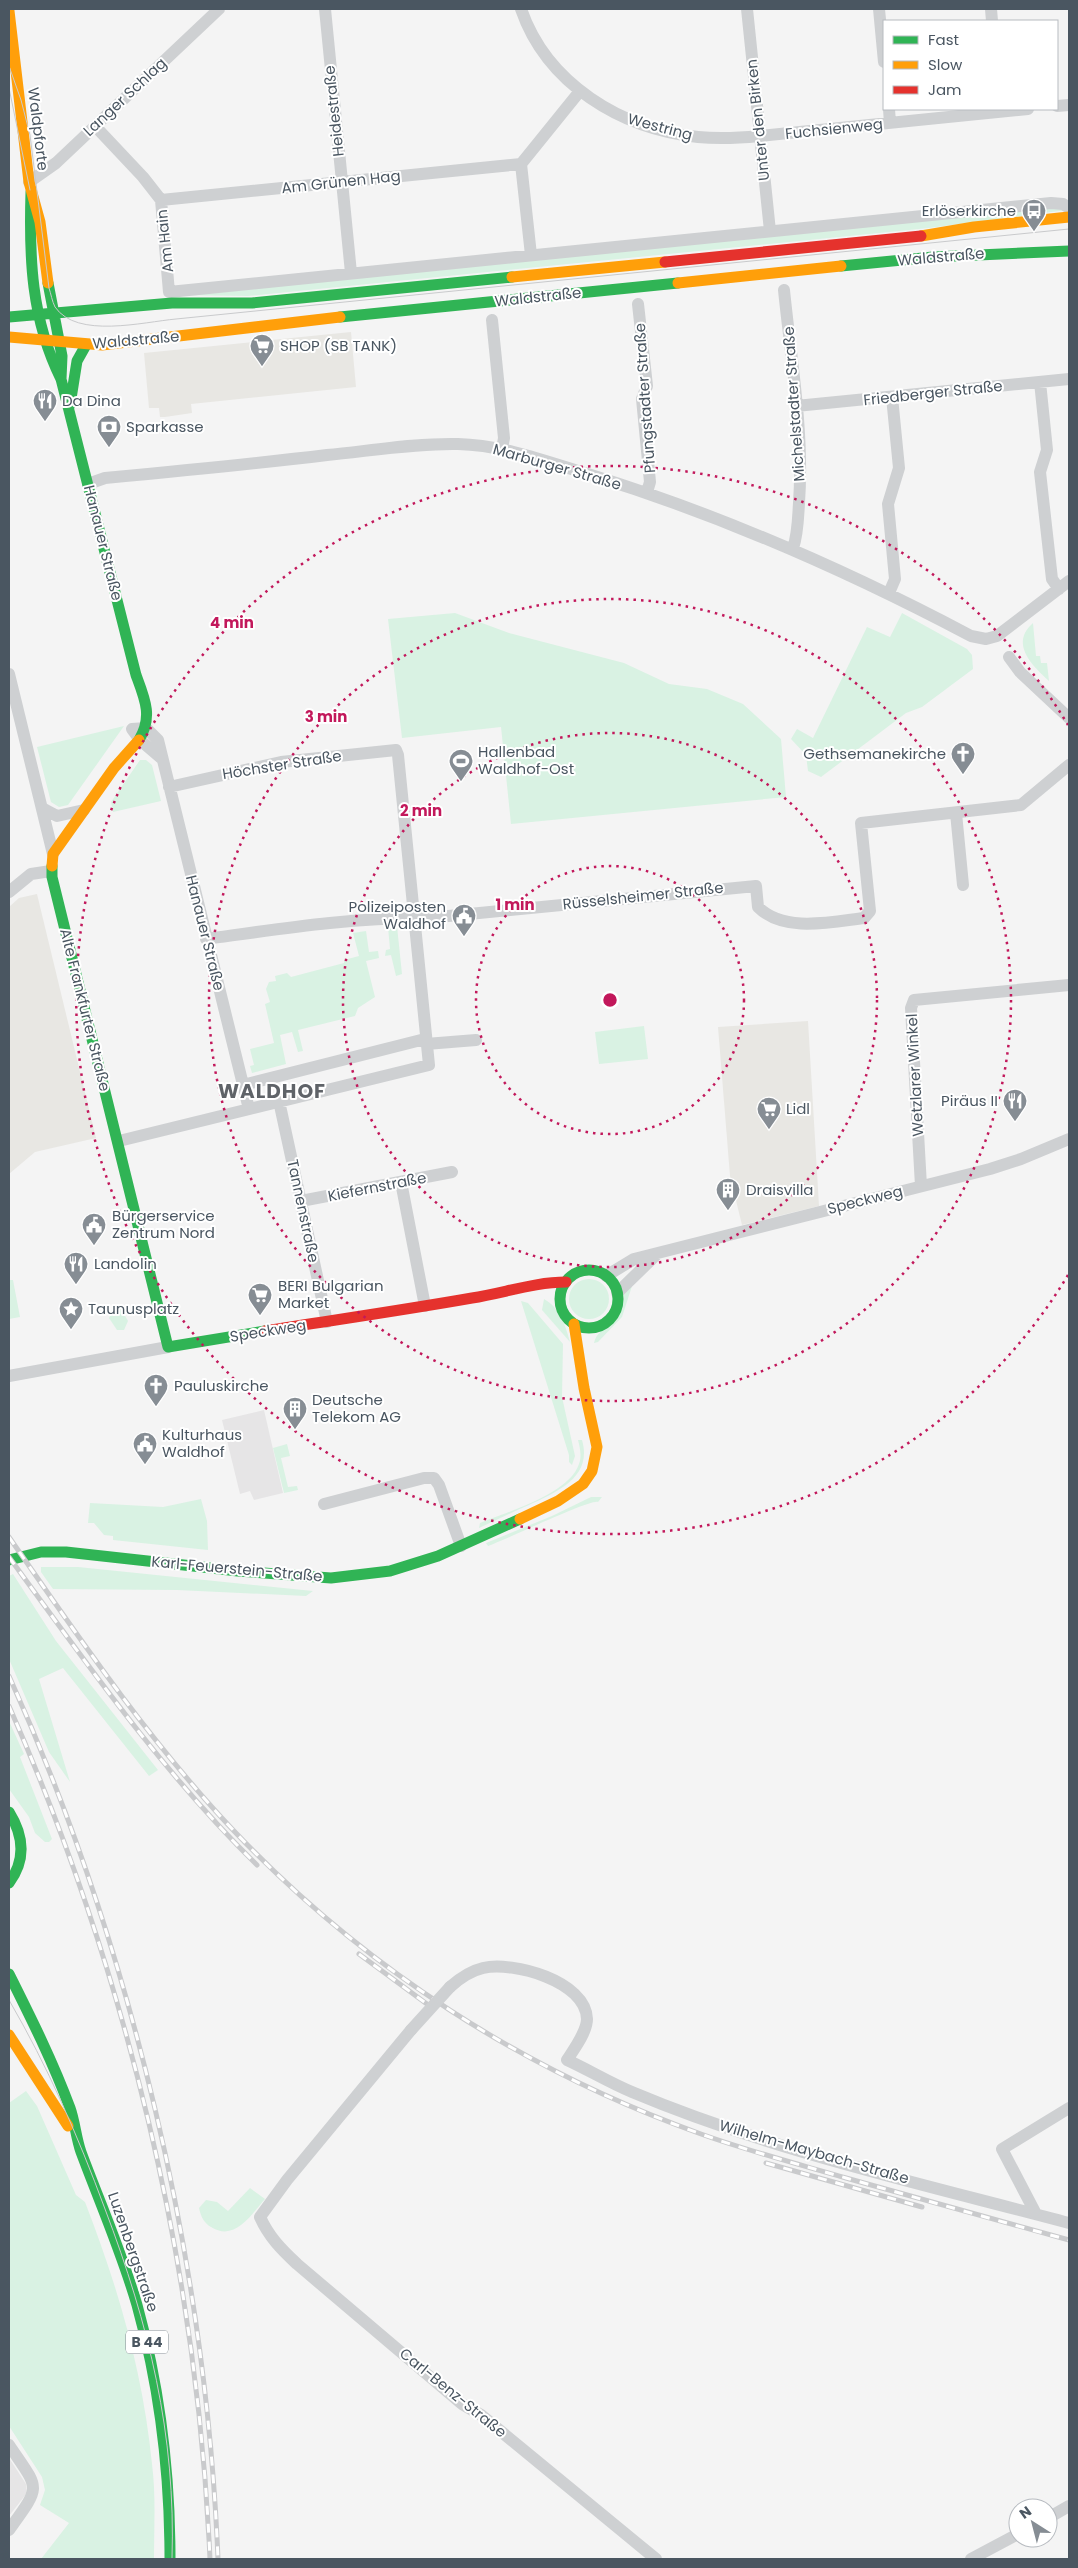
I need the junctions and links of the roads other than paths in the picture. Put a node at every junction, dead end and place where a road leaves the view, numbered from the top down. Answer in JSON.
{"nodes":[{"id":1,"x":219,"y":9,"type":"edge"},
{"id":2,"x":325,"y":9,"type":"edge"},
{"id":3,"x":521,"y":9,"type":"edge"},
{"id":4,"x":747,"y":9,"type":"edge"},
{"id":5,"x":879,"y":9,"type":"edge"},
{"id":6,"x":9,"y":11,"type":"edge"},
{"id":7,"x":883,"y":51,"type":"edge"},
{"id":8,"x":580,"y":91,"type":"junction"},
{"id":9,"x":14,"y":101,"type":"edge"},
{"id":10,"x":889,"y":110,"type":"edge"},
{"id":11,"x":1001,"y":110,"type":"edge"},
{"id":12,"x":890,"y":123,"type":"junction"},
{"id":13,"x":95,"y":126,"type":"junction"},
{"id":14,"x":760,"y":136,"type":"junction"},
{"id":15,"x":521,"y":164,"type":"junction"},
{"id":16,"x":341,"y":182,"type":"junction"},
{"id":17,"x":30,"y":187,"type":"junction"},
{"id":18,"x":160,"y":200,"type":"junction"},
{"id":19,"x":1069,"y":208,"type":"edge"},
{"id":20,"x":1069,"y":217,"type":"edge"},
{"id":21,"x":770,"y":231,"type":"junction"},
{"id":22,"x":1069,"y":251,"type":"edge"},
{"id":23,"x":531,"y":255,"type":"junction"},
{"id":24,"x":351,"y":273,"type":"junction"},
{"id":25,"x":784,"y":290,"type":"dead end"},
{"id":26,"x":638,"y":304,"type":"dead end"},
{"id":27,"x":53,"y":313,"type":"junction"},
{"id":28,"x":38,"y":315,"type":"junction"},
{"id":29,"x":9,"y":317,"type":"edge"},
{"id":30,"x":492,"y":320,"type":"dead end"},
{"id":31,"x":9,"y":337,"type":"edge"},
{"id":32,"x":43,"y":338,"type":"junction"},
{"id":33,"x":59,"y":340,"type":"junction"},
{"id":34,"x":86,"y":345,"type":"junction"},
{"id":35,"x":1069,"y":379,"type":"edge"},
{"id":36,"x":61,"y":380,"type":"junction"},
{"id":37,"x":1040,"y":382,"type":"junction"},
{"id":38,"x":892,"y":397,"type":"junction"},
{"id":39,"x":796,"y":406,"type":"junction"},
{"id":40,"x":68,"y":411,"type":"junction"},
{"id":41,"x":502,"y":450,"type":"junction"},
{"id":42,"x":88,"y":484,"type":"junction"},
{"id":43,"x":647,"y":492,"type":"junction"},
{"id":44,"x":793,"y":548,"type":"junction"},
{"id":45,"x":1064,"y":585,"type":"edge"},
{"id":46,"x":889,"y":593,"type":"junction"},
{"id":47,"x":1009,"y":657,"type":"dead end"},
{"id":48,"x":9,"y":674,"type":"edge"},
{"id":49,"x":1069,"y":718,"type":"edge"},
{"id":50,"x":139,"y":732,"type":"junction"},
{"id":51,"x":1069,"y":766,"type":"edge"},
{"id":52,"x":169,"y":787,"type":"junction"},
{"id":53,"x":42,"y":808,"type":"junction"},
{"id":54,"x":84,"y":810,"type":"junction"},
{"id":55,"x":956,"y":814,"type":"junction"},
{"id":56,"x":53,"y":854,"type":"junction"},
{"id":57,"x":51,"y":871,"type":"junction"},
{"id":58,"x":963,"y":884,"type":"dead end"},
{"id":59,"x":9,"y":892,"type":"edge"},
{"id":60,"x":414,"y":918,"type":"junction"},
{"id":61,"x":206,"y":939,"type":"junction"},
{"id":62,"x":1069,"y":985,"type":"edge"},
{"id":63,"x":476,"y":1040,"type":"dead end"},
{"id":64,"x":426,"y":1042,"type":"junction"},
{"id":65,"x":243,"y":1085,"type":"junction"},
{"id":66,"x":278,"y":1101,"type":"junction"},
{"id":67,"x":248,"y":1109,"type":"junction"},
{"id":68,"x":1069,"y":1139,"type":"edge"},
{"id":69,"x":119,"y":1141,"type":"junction"},
{"id":70,"x":452,"y":1172,"type":"dead end"},
{"id":71,"x":401,"y":1182,"type":"junction"},
{"id":72,"x":921,"y":1186,"type":"junction"},
{"id":73,"x":301,"y":1201,"type":"junction"},
{"id":74,"x":658,"y":1253,"type":"junction"},
{"id":75,"x":606,"y":1276,"type":"junction"},
{"id":76,"x":566,"y":1282,"type":"junction"},
{"id":77,"x":527,"y":1288,"type":"junction"},
{"id":78,"x":617,"y":1293,"type":"junction"},
{"id":79,"x":560,"y":1301,"type":"junction"},
{"id":80,"x":425,"y":1306,"type":"junction"},
{"id":81,"x":327,"y":1322,"type":"junction"},
{"id":82,"x":574,"y":1324,"type":"junction"},
{"id":83,"x":595,"y":1327,"type":"junction"},
{"id":84,"x":168,"y":1347,"type":"junction"},
{"id":85,"x":9,"y":1376,"type":"edge"},
{"id":86,"x":583,"y":1380,"type":"junction"},
{"id":87,"x":324,"y":1504,"type":"dead end"},
{"id":88,"x":461,"y":1546,"type":"junction"},
{"id":89,"x":9,"y":1560,"type":"edge"},
{"id":90,"x":9,"y":1812,"type":"edge"},
{"id":91,"x":21,"y":1855,"type":"junction"},
{"id":92,"x":9,"y":1864,"type":"edge"},
{"id":93,"x":9,"y":1883,"type":"edge"},
{"id":94,"x":9,"y":1974,"type":"edge"},
{"id":95,"x":9,"y":2035,"type":"edge"},
{"id":96,"x":1069,"y":2108,"type":"edge"},
{"id":97,"x":75,"y":2136,"type":"junction"},
{"id":98,"x":1036,"y":2214,"type":"junction"},
{"id":99,"x":260,"y":2217,"type":"joint"},
{"id":100,"x":1069,"y":2223,"type":"edge"},
{"id":101,"x":9,"y":2445,"type":"edge"},
{"id":102,"x":1069,"y":2506,"type":"edge"},
{"id":103,"x":1058,"y":2512,"type":"edge"},
{"id":104,"x":9,"y":2530,"type":"edge"},
{"id":105,"x":1008,"y":2539,"type":"edge"},
{"id":106,"x":170,"y":2559,"type":"edge"},
{"id":107,"x":656,"y":2559,"type":"edge"},
{"id":108,"x":971,"y":2559,"type":"edge"}],
"edges":[{"from":1,"to":13,"type":"street","name":"Langer Schlag"},
{"from":2,"to":16,"type":"street","name":"Heidestraße"},
{"from":3,"to":8,"type":"street","name":"Westring"},
{"from":4,"to":14,"type":"street","name":"Unter den Birken"},
{"from":5,"to":7,"type":"street"},
{"from":6,"to":9,"type":"street","name":"Waldpforte"},
{"from":8,"to":14,"type":"street","name":"Westring"},
{"from":8,"to":15,"type":"street"},
{"from":9,"to":17,"type":"street","name":"Waldpforte"},
{"from":10,"to":12,"type":"street"},
{"from":11,"to":12,"type":"street","name":"Fuchsienweg"},
{"from":12,"to":14,"type":"street","name":"Fuchsienweg"},
{"from":13,"to":17,"type":"street","name":"Langer Schlag"},
{"from":13,"to":18,"type":"street","name":"Am Hain"},
{"from":14,"to":21,"type":"street","name":"Unter den Birken"},
{"from":15,"to":16,"type":"street","name":"Am Grünen Hag"},
{"from":15,"to":23,"type":"street"},
{"from":16,"to":18,"type":"street","name":"Am Grünen Hag"},
{"from":16,"to":24,"type":"street","name":"Heidestraße"},
{"from":17,"to":27,"type":"street","name":"Waldpforte"},
{"from":17,"to":28,"type":"street","name":"Waldpforte"},
{"from":18,"to":24,"type":"street","name":"Am Hain"},
{"from":19,"to":21,"type":"street"},
{"from":20,"to":27,"type":"street","name":"Waldstraße"},
{"from":21,"to":23,"type":"street"},
{"from":22,"to":34,"type":"street","name":"Waldstraße"},
{"from":23,"to":24,"type":"street"},
{"from":25,"to":39,"type":"street","name":"Michelstadter Straße"},
{"from":26,"to":43,"type":"street","name":"Pfungstadter Straße"},
{"from":27,"to":28,"type":"street","name":"Waldstraße"},
{"from":27,"to":33,"type":"street","name":"Waldpforte"},
{"from":28,"to":29,"type":"street","name":"Waldstraße"},
{"from":28,"to":32,"type":"street","name":"Hanauer Straße"},
{"from":30,"to":41,"type":"street"},
{"from":31,"to":32,"type":"street","name":"Waldstraße"},
{"from":32,"to":33,"type":"street","name":"Waldstraße"},
{"from":32,"to":36,"type":"street","name":"Hanauer Straße"},
{"from":33,"to":34,"type":"street","name":"Waldstraße"},
{"from":33,"to":36,"type":"street","name":"Hanauer Straße"},
{"from":34,"to":40,"type":"street","name":"Hanauer Straße"},
{"from":35,"to":37,"type":"street","name":"Friedberger Straße"},
{"from":36,"to":40,"type":"street","name":"Hanauer Straße"},
{"from":37,"to":38,"type":"street","name":"Friedberger Straße"},
{"from":37,"to":45,"type":"street"},
{"from":38,"to":39,"type":"street","name":"Friedberger Straße"},
{"from":38,"to":46,"type":"street"},
{"from":39,"to":44,"type":"street","name":"Michelstadter Straße"},
{"from":40,"to":42,"type":"street","name":"Hanauer Straße"},
{"from":41,"to":42,"type":"street","name":"Marburger Straße"},
{"from":41,"to":43,"type":"street","name":"Marburger Straße"},
{"from":42,"to":50,"type":"street","name":"Hanauer Straße"},
{"from":43,"to":44,"type":"street","name":"Marburger Straße"},
{"from":44,"to":46,"type":"street","name":"Marburger Straße"},
{"from":45,"to":46,"type":"street","name":"Marburger Straße"},
{"from":47,"to":49,"type":"street"},
{"from":48,"to":53,"type":"street","name":"Alte Frankfurter Straße"},
{"from":50,"to":52,"type":"street","name":"Hanauer Straße"},
{"from":50,"to":54,"type":"street"},
{"from":51,"to":55,"type":"street","name":"Rüsselsheimer Straße"},
{"from":52,"to":60,"type":"street","name":"Höchster Straße"},
{"from":52,"to":61,"type":"street","name":"Hanauer Straße"},
{"from":53,"to":54,"type":"street"},
{"from":53,"to":56,"type":"street","name":"Alte Frankfurter Straße"},
{"from":54,"to":56,"type":"street"},
{"from":55,"to":58,"type":"street"},
{"from":55,"to":60,"type":"street","name":"Rüsselsheimer Straße"},
{"from":56,"to":57,"type":"street","name":"Alte Frankfurter Straße"},
{"from":57,"to":59,"type":"street"},
{"from":57,"to":69,"type":"street","name":"Alte Frankfurter Straße"},
{"from":60,"to":61,"type":"street","name":"Rüsselsheimer Straße"},
{"from":60,"to":64,"type":"street"},
{"from":61,"to":65,"type":"street","name":"Hanauer Straße"},
{"from":62,"to":72,"type":"street","name":"Wetzlarer Winkel"},
{"from":63,"to":64,"type":"street"},
{"from":64,"to":65,"type":"street"},
{"from":64,"to":66,"type":"street"},
{"from":65,"to":67,"type":"street","name":"Hanauer Straße"},
{"from":66,"to":67,"type":"street"},
{"from":66,"to":73,"type":"street","name":"Tannenstraße"},
{"from":67,"to":69,"type":"street"},
{"from":68,"to":72,"type":"street","name":"Speckweg"},
{"from":69,"to":84,"type":"street","name":"Alte Frankfurter Straße"},
{"from":70,"to":71,"type":"street","name":"Kiefernstraße"},
{"from":71,"to":73,"type":"street","name":"Kiefernstraße"},
{"from":71,"to":80,"type":"street"},
{"from":72,"to":74,"type":"street","name":"Speckweg"},
{"from":73,"to":81,"type":"street","name":"Tannenstraße"},
{"from":74,"to":75,"type":"street","name":"Speckweg"},
{"from":74,"to":78,"type":"street"},
{"from":75,"to":76,"type":"street","name":"Speckweg"},
{"from":75,"to":78,"type":"street"},
{"from":76,"to":77,"type":"street","name":"Speckweg"},
{"from":76,"to":79,"type":"street"},
{"from":77,"to":79,"type":"street"},
{"from":77,"to":80,"type":"street","name":"Speckweg"},
{"from":78,"to":83,"type":"street"},
{"from":79,"to":82,"type":"street"},
{"from":80,"to":81,"type":"street","name":"Speckweg"},
{"from":81,"to":84,"type":"street","name":"Speckweg"},
{"from":82,"to":83,"type":"street"},
{"from":82,"to":86,"type":"street","name":"Karl-Feuerstein-Straße"},
{"from":83,"to":86,"type":"street","name":"Karl-Feuerstein-Straße"},
{"from":84,"to":85,"type":"street","name":"Speckweg"},
{"from":86,"to":88,"type":"street","name":"Karl-Feuerstein-Straße"},
{"from":87,"to":88,"type":"street"},
{"from":88,"to":89,"type":"street","name":"Karl-Feuerstein-Straße"},
{"from":90,"to":91,"type":"street"},
{"from":91,"to":92,"type":"street"},
{"from":91,"to":93,"type":"street"},
{"from":94,"to":97,"type":"street","name":"Luzenbergstraße","number":"B 44"},
{"from":95,"to":97,"type":"street","name":"Luzenbergstraße","number":"B 44"},
{"from":96,"to":98,"type":"street"},
{"from":97,"to":106,"type":"street","name":"Luzenbergstraße","number":"B 44"},
{"from":98,"to":99,"type":"street","name":"Wilhelm-Maybach-Straße","bridge":true},
{"from":98,"to":100,"type":"street","name":"Wilhelm-Maybach-Straße"},
{"from":99,"to":107,"type":"street","name":"Carl-Benz-Straße"},
{"from":101,"to":104,"type":"street"},
{"from":102,"to":103,"type":"street"},
{"from":105,"to":108,"type":"street"}]}
